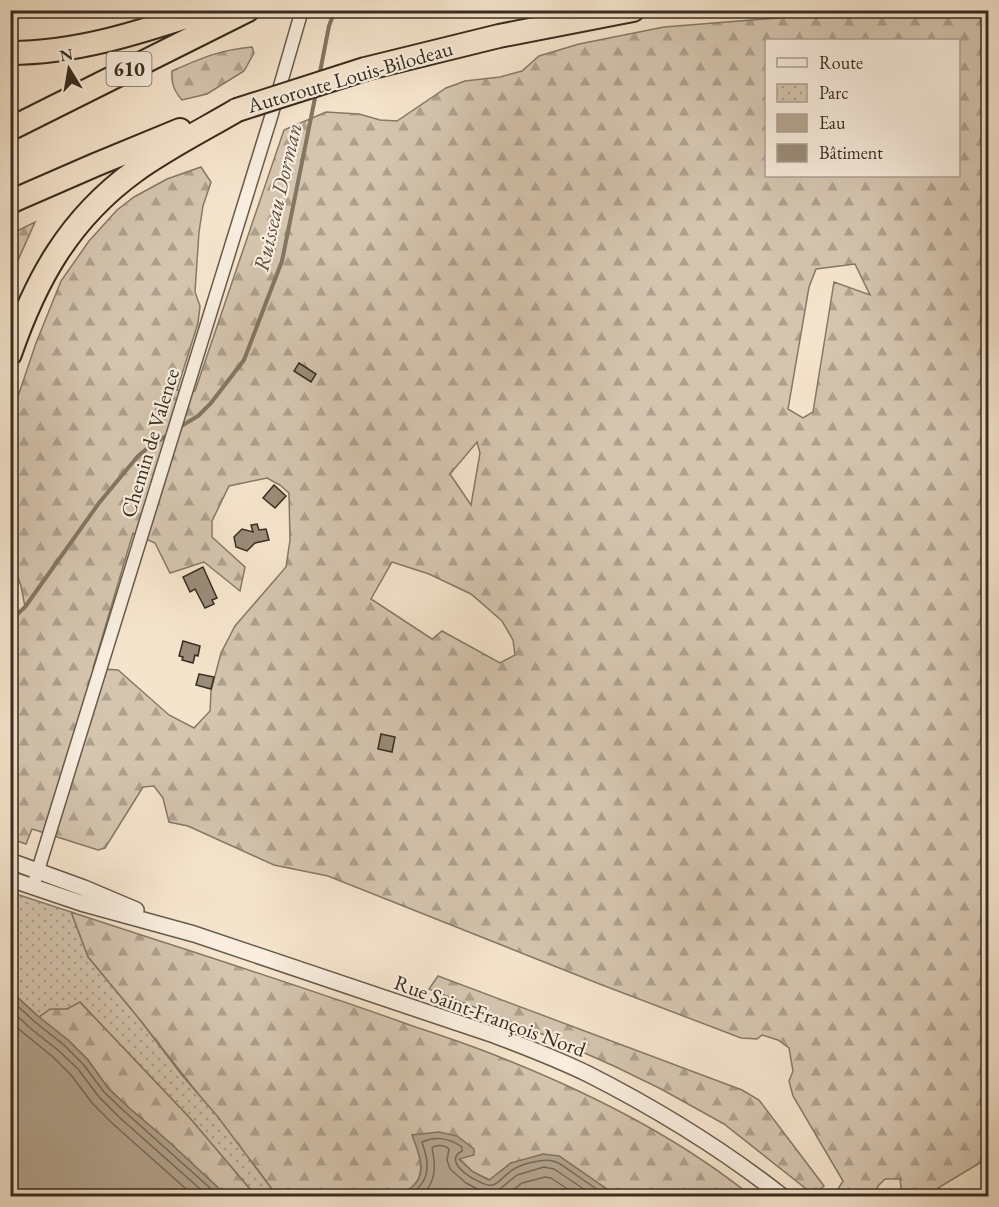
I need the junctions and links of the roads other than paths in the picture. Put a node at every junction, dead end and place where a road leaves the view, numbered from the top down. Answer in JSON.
{"nodes":[{"id":1,"x":208,"y":10,"type":"edge"},
{"id":2,"x":248,"y":10,"type":"edge"},
{"id":3,"x":302,"y":10,"type":"edge"},
{"id":4,"x":633,"y":10,"type":"edge"},
{"id":5,"x":10,"y":53,"type":"edge"},
{"id":6,"x":237,"y":110,"type":"junction"},
{"id":7,"x":10,"y":129,"type":"edge"},
{"id":8,"x":10,"y":202,"type":"edge"},
{"id":9,"x":10,"y":354,"type":"edge"},
{"id":10,"x":10,"y":861,"type":"edge"},
{"id":11,"x":38,"y":871,"type":"junction"},
{"id":12,"x":10,"y":879,"type":"edge"},
{"id":13,"x":33,"y":887,"type":"junction"},
{"id":14,"x":195,"y":934,"type":"junction"},
{"id":15,"x":782,"y":1197,"type":"edge"}],
"edges":[{"from":1,"to":5,"type":"highway"},
{"from":2,"to":7,"type":"highway","number":"610"},
{"from":3,"to":11,"type":"street","name":"Chemin de Valence"},
{"from":4,"to":6,"type":"highway","name":"Autoroute Louis-Bilodeau","bridge":true},
{"from":6,"to":8,"type":"highway","name":"Autoroute Louis-Bilodeau"},
{"from":6,"to":9,"type":"highway"},
{"from":10,"to":11,"type":"street","name":"Rue Saint-François Nord"},
{"from":11,"to":13,"type":"street","name":"Chemin de Valence"},
{"from":11,"to":14,"type":"street","name":"Rue Saint-François Nord"},
{"from":12,"to":13,"type":"street","name":"Rue Saint-François Nord"},
{"from":13,"to":14,"type":"street","name":"Rue Saint-François Nord"},
{"from":14,"to":15,"type":"street","name":"Rue Saint-François Nord"}]}
